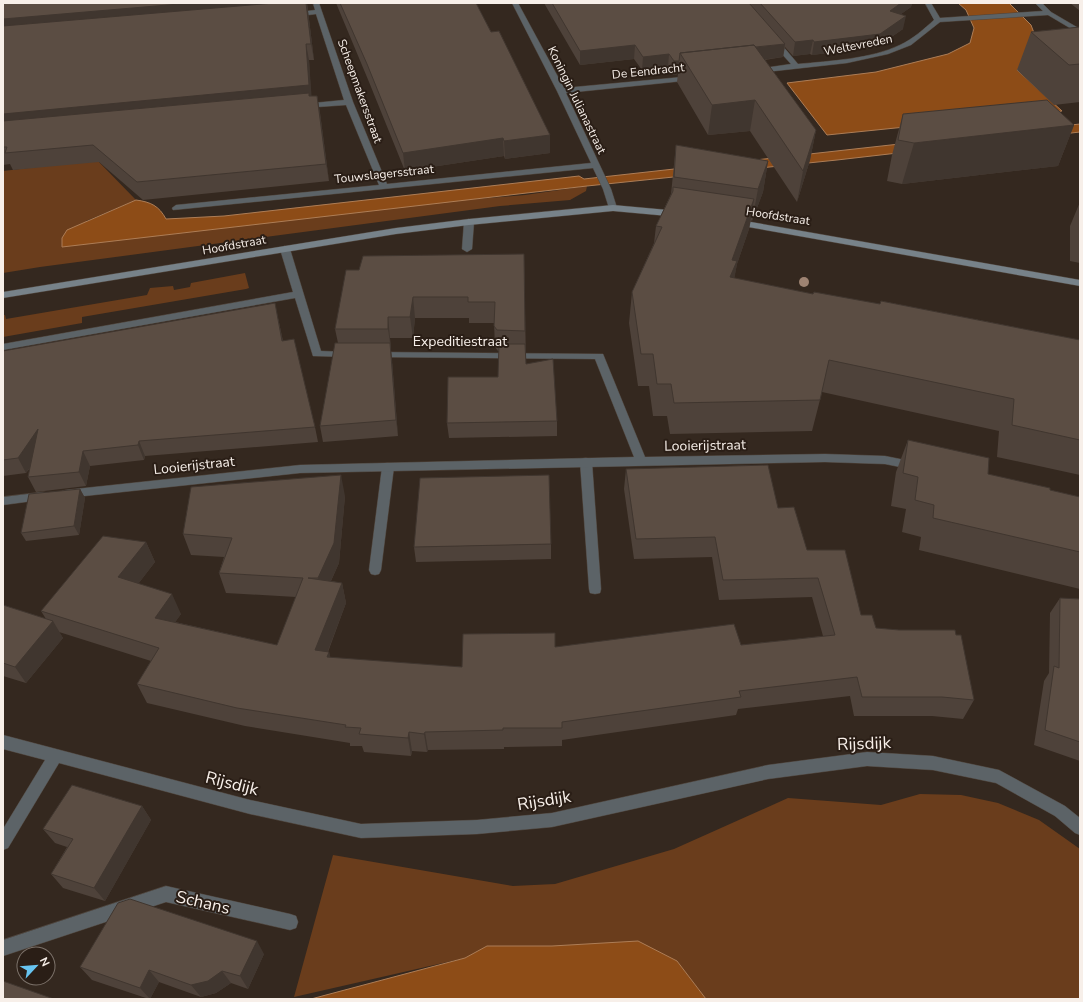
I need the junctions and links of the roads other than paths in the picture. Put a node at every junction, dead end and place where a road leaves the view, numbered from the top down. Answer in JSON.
{"nodes":[{"id":1,"x":316,"y":3,"type":"edge"},
{"id":2,"x":515,"y":3,"type":"edge"},
{"id":3,"x":928,"y":3,"type":"edge"},
{"id":4,"x":1038,"y":3,"type":"edge"},
{"id":5,"x":319,"y":12,"type":"junction"},
{"id":6,"x":1049,"y":13,"type":"junction"},
{"id":7,"x":282,"y":16,"type":"edge"},
{"id":8,"x":938,"y":20,"type":"junction"},
{"id":9,"x":1080,"y":32,"type":"edge"},
{"id":10,"x":770,"y":37,"type":"edge"},
{"id":11,"x":796,"y":66,"type":"junction"},
{"id":12,"x":746,"y":72,"type":"edge"},
{"id":13,"x":700,"y":78,"type":"edge"},
{"id":14,"x":561,"y":92,"type":"junction"},
{"id":15,"x":350,"y":102,"type":"junction"},
{"id":16,"x":295,"y":107,"type":"edge"},
{"id":17,"x":595,"y":165,"type":"junction"},
{"id":18,"x":384,"y":186,"type":"junction"},
{"id":19,"x":176,"y":208,"type":"dead end"},
{"id":20,"x":613,"y":208,"type":"junction"},
{"id":21,"x":688,"y":216,"type":"edge"},
{"id":22,"x":726,"y":221,"type":"edge"},
{"id":23,"x":469,"y":222,"type":"junction"},
{"id":24,"x":467,"y":249,"type":"dead end"},
{"id":25,"x":285,"y":250,"type":"junction"},
{"id":26,"x":1080,"y":283,"type":"edge"},
{"id":27,"x":298,"y":294,"type":"junction"},
{"id":28,"x":3,"y":295,"type":"edge"},
{"id":29,"x":3,"y":346,"type":"edge"},
{"id":30,"x":641,"y":461,"type":"junction"},
{"id":31,"x":586,"y":462,"type":"junction"},
{"id":32,"x":388,"y":467,"type":"junction"},
{"id":33,"x":930,"y":470,"type":"edge"},
{"id":34,"x":3,"y":501,"type":"edge"},
{"id":35,"x":375,"y":570,"type":"dead end"},
{"id":36,"x":595,"y":589,"type":"dead end"},
{"id":37,"x":3,"y":742,"type":"edge"},
{"id":38,"x":55,"y":757,"type":"junction"},
{"id":39,"x":1080,"y":828,"type":"edge"},
{"id":40,"x":3,"y":843,"type":"edge"},
{"id":41,"x":290,"y":922,"type":"dead end"},
{"id":42,"x":3,"y":948,"type":"edge"}],
"edges":[{"from":1,"to":5,"type":"street","name":"Scheepmakersstraat"},
{"from":2,"to":14,"type":"street","name":"Koningin Julianastraat"},
{"from":3,"to":8,"type":"street"},
{"from":4,"to":6,"type":"street"},
{"from":5,"to":7,"type":"street"},
{"from":5,"to":15,"type":"street","name":"Scheepmakersstraat"},
{"from":6,"to":8,"type":"street"},
{"from":6,"to":9,"type":"street"},
{"from":8,"to":11,"type":"street","name":"Weltevreden"},
{"from":10,"to":11,"type":"street"},
{"from":11,"to":12,"type":"street"},
{"from":13,"to":14,"type":"street","name":"De Eendracht"},
{"from":14,"to":17,"type":"street","name":"Koningin Julianastraat"},
{"from":15,"to":16,"type":"street"},
{"from":15,"to":18,"type":"street","name":"Scheepmakersstraat"},
{"from":17,"to":18,"type":"street","name":"Touwslagersstraat"},
{"from":17,"to":20,"type":"street","name":"Koningin Julianastraat"},
{"from":18,"to":19,"type":"street","name":"Touwslagersstraat"},
{"from":20,"to":21,"type":"street","name":"Hoofdstraat"},
{"from":20,"to":23,"type":"street","name":"Hoofdstraat"},
{"from":22,"to":26,"type":"street","name":"Hoofdstraat"},
{"from":23,"to":24,"type":"street"},
{"from":23,"to":25,"type":"street","name":"Hoofdstraat"},
{"from":25,"to":27,"type":"street","name":"Expeditiestraat"},
{"from":25,"to":28,"type":"street","name":"Hoofdstraat"},
{"from":27,"to":29,"type":"street"},
{"from":27,"to":30,"type":"street","name":"Expeditiestraat"},
{"from":30,"to":31,"type":"street","name":"Looierijstraat"},
{"from":30,"to":33,"type":"street","name":"Looierijstraat"},
{"from":31,"to":32,"type":"street","name":"Looierijstraat"},
{"from":31,"to":36,"type":"street"},
{"from":32,"to":34,"type":"street","name":"Looierijstraat"},
{"from":32,"to":35,"type":"street"},
{"from":37,"to":38,"type":"street","name":"Rijsdijk"},
{"from":38,"to":39,"type":"street","name":"Rijsdijk"},
{"from":38,"to":40,"type":"street"},
{"from":41,"to":42,"type":"street","name":"Schans"}]}
